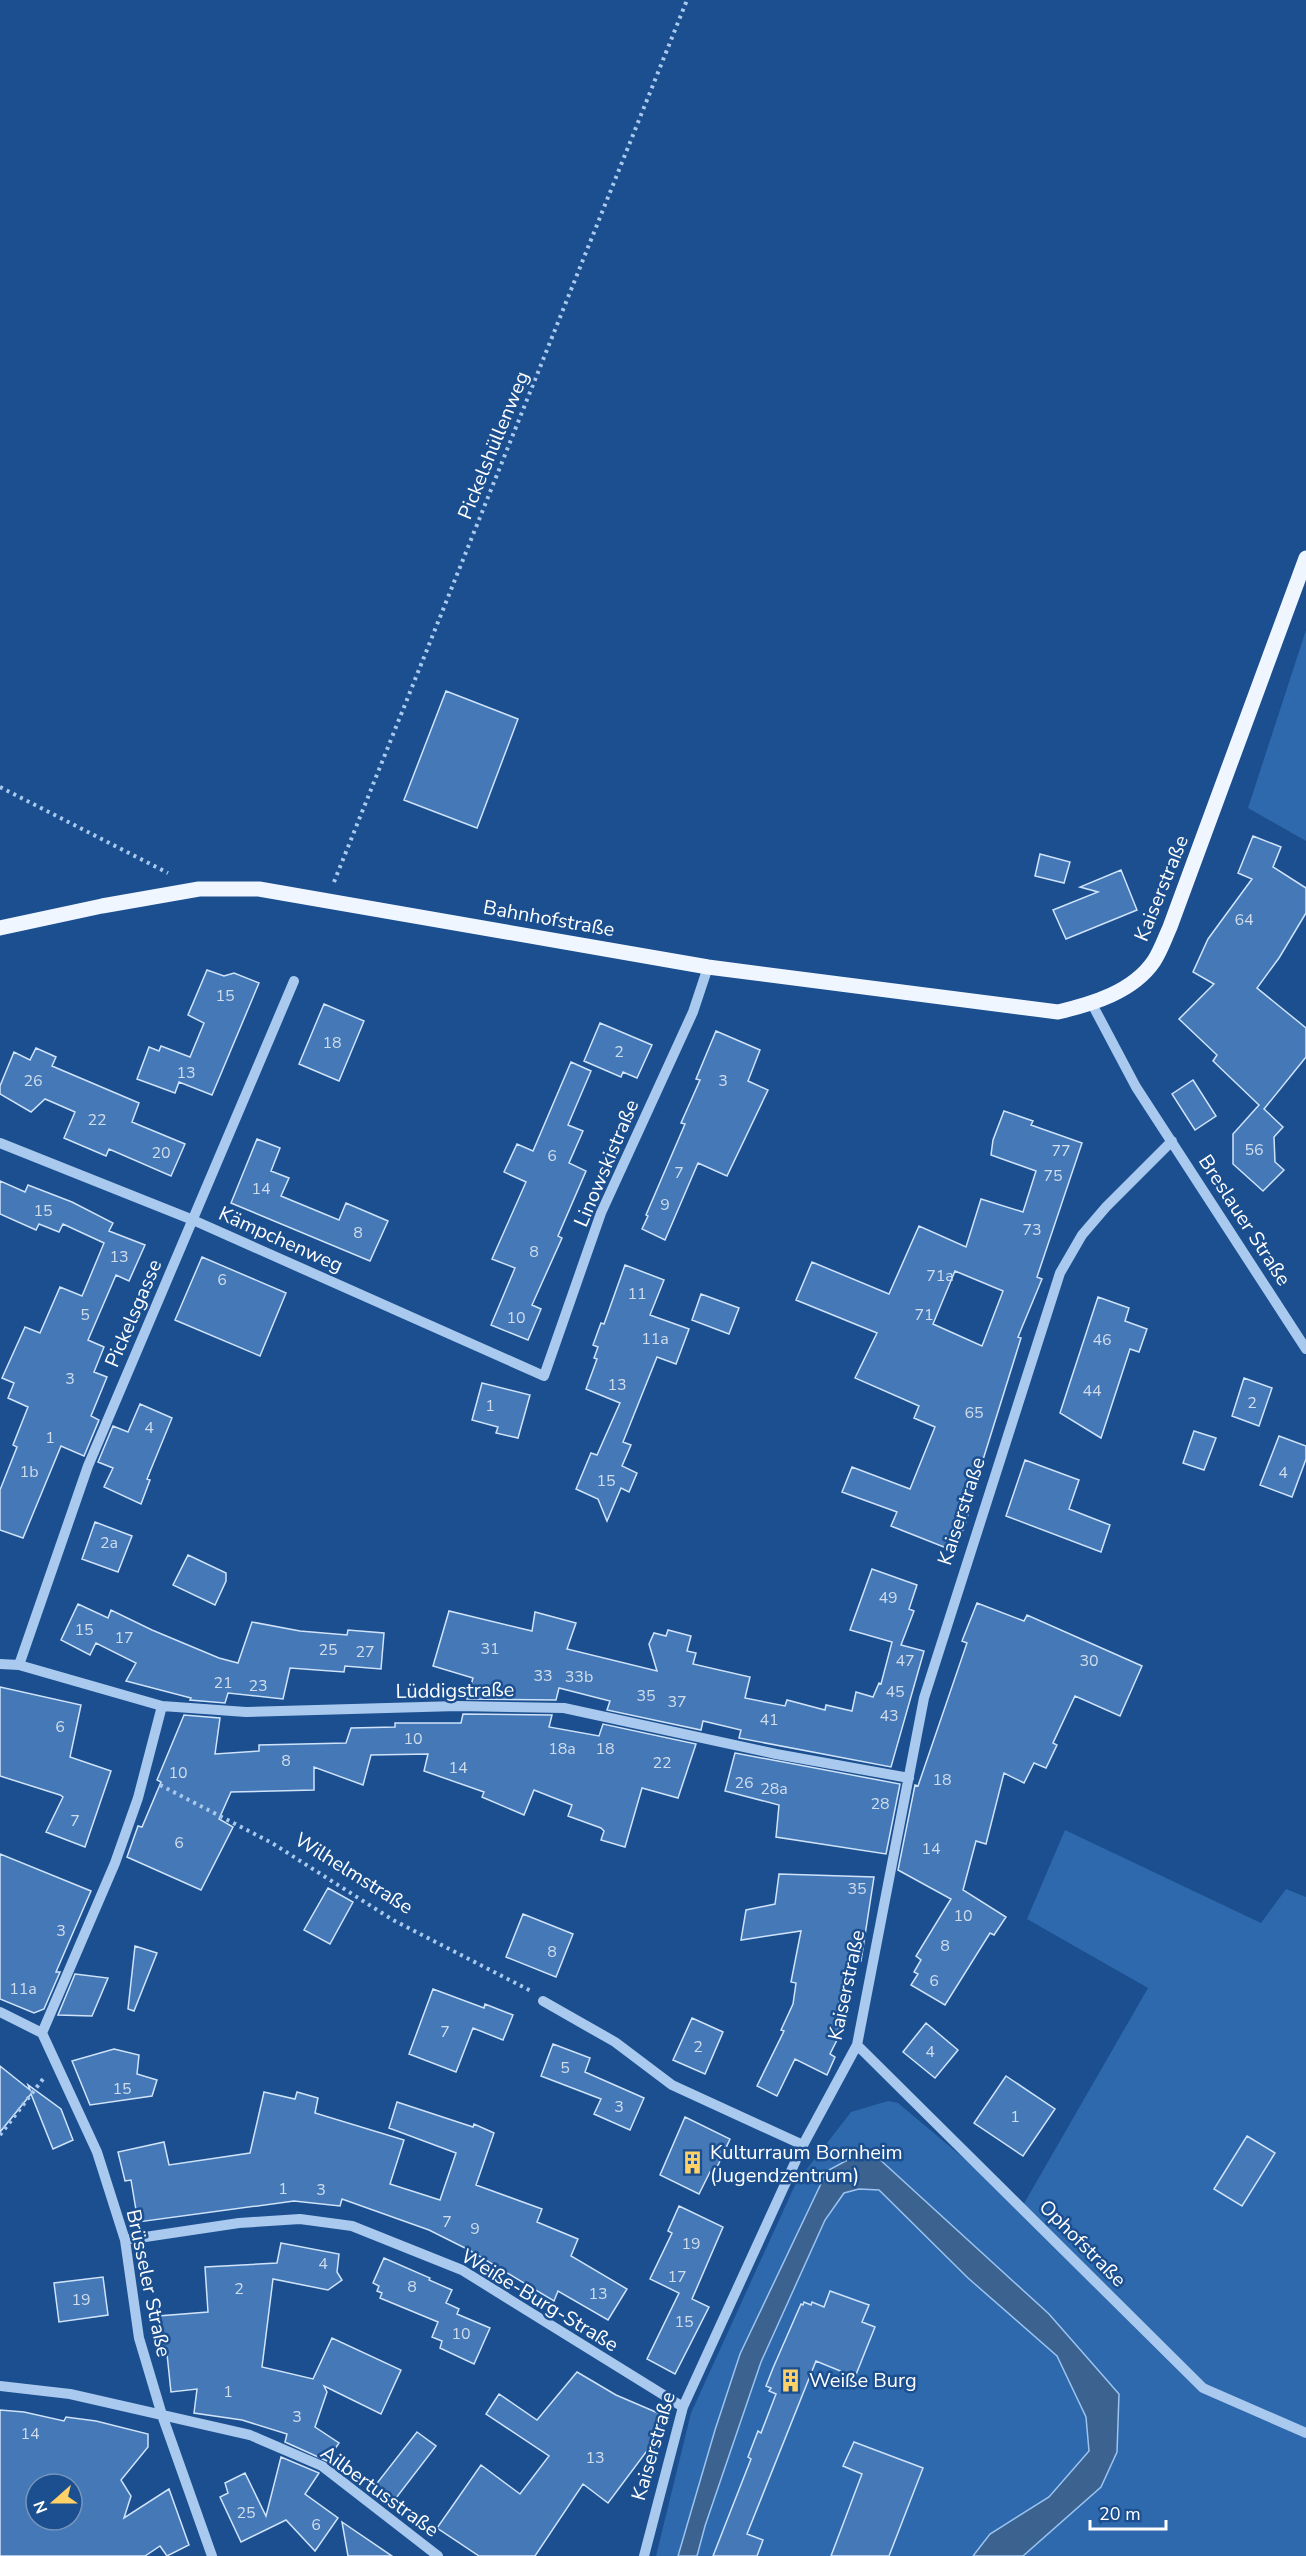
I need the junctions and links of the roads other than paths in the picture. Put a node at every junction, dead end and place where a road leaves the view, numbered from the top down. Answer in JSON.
{"nodes":[{"id":1,"x":1306,"y":558,"type":"edge"},
{"id":2,"x":0,"y":928,"type":"edge"},
{"id":3,"x":708,"y":967,"type":"junction"},
{"id":4,"x":294,"y":981,"type":"dead end"},
{"id":5,"x":1092,"y":1004,"type":"junction"},
{"id":6,"x":1172,"y":1141,"type":"junction"},
{"id":7,"x":0,"y":1143,"type":"edge"},
{"id":8,"x":193,"y":1220,"type":"junction"},
{"id":9,"x":1306,"y":1348,"type":"edge"},
{"id":10,"x":544,"y":1376,"type":"joint"},
{"id":11,"x":0,"y":1664,"type":"edge"},
{"id":12,"x":19,"y":1665,"type":"junction"},
{"id":13,"x":162,"y":1706,"type":"junction"},
{"id":14,"x":909,"y":1778,"type":"junction"},
{"id":15,"x":543,"y":2001,"type":"road end"},
{"id":16,"x":0,"y":2012,"type":"edge"},
{"id":17,"x":42,"y":2033,"type":"junction"},
{"id":18,"x":857,"y":2045,"type":"junction"},
{"id":19,"x":803,"y":2145,"type":"junction"},
{"id":20,"x":125,"y":2240,"type":"junction"},
{"id":21,"x":0,"y":2386,"type":"edge"},
{"id":22,"x":683,"y":2407,"type":"junction"},
{"id":23,"x":162,"y":2415,"type":"junction"},
{"id":24,"x":1306,"y":2433,"type":"edge"},
{"id":25,"x":212,"y":2556,"type":"edge"},
{"id":26,"x":438,"y":2556,"type":"edge"},
{"id":27,"x":644,"y":2556,"type":"edge"}],
"edges":[{"from":1,"to":5,"type":"main road","name":"Kaiserstraße"},
{"from":2,"to":3,"type":"main road","name":"Bahnhofstraße"},
{"from":3,"to":5,"type":"main road","name":"Bahnhofstraße"},
{"from":3,"to":10,"type":"street","name":"Linowskistraße"},
{"from":4,"to":8,"type":"street","name":"Pickelsgasse"},
{"from":5,"to":6,"type":"street"},
{"from":6,"to":9,"type":"street","name":"Breslauer Straße"},
{"from":6,"to":14,"type":"street","name":"Kaiserstraße"},
{"from":7,"to":8,"type":"street","name":"Kämpchenweg"},
{"from":8,"to":10,"type":"street","name":"Kämpchenweg"},
{"from":8,"to":12,"type":"street","name":"Pickelsgasse"},
{"from":11,"to":12,"type":"street","name":"Lüddigstraße"},
{"from":12,"to":13,"type":"street","name":"Lüddigstraße"},
{"from":13,"to":14,"type":"street","name":"Lüddigstraße"},
{"from":13,"to":17,"type":"street"},
{"from":14,"to":18,"type":"street","name":"Kaiserstraße"},
{"from":15,"to":19,"type":"street"},
{"from":16,"to":17,"type":"street"},
{"from":17,"to":20,"type":"street","name":"Brüsseler Straße"},
{"from":18,"to":19,"type":"street","name":"Kaiserstraße"},
{"from":18,"to":24,"type":"street","name":"Ophofstraße"},
{"from":19,"to":22,"type":"street","name":"Kaiserstraße"},
{"from":20,"to":22,"type":"street","name":"Weiße-Burg-Straße"},
{"from":20,"to":23,"type":"street","name":"Brüsseler Straße"},
{"from":21,"to":23,"type":"street","name":"Ailbertusstraße"},
{"from":22,"to":27,"type":"street","name":"Kaiserstraße"},
{"from":23,"to":25,"type":"street","name":"Brüsseler Straße"},
{"from":23,"to":26,"type":"street","name":"Ailbertusstraße"}]}
